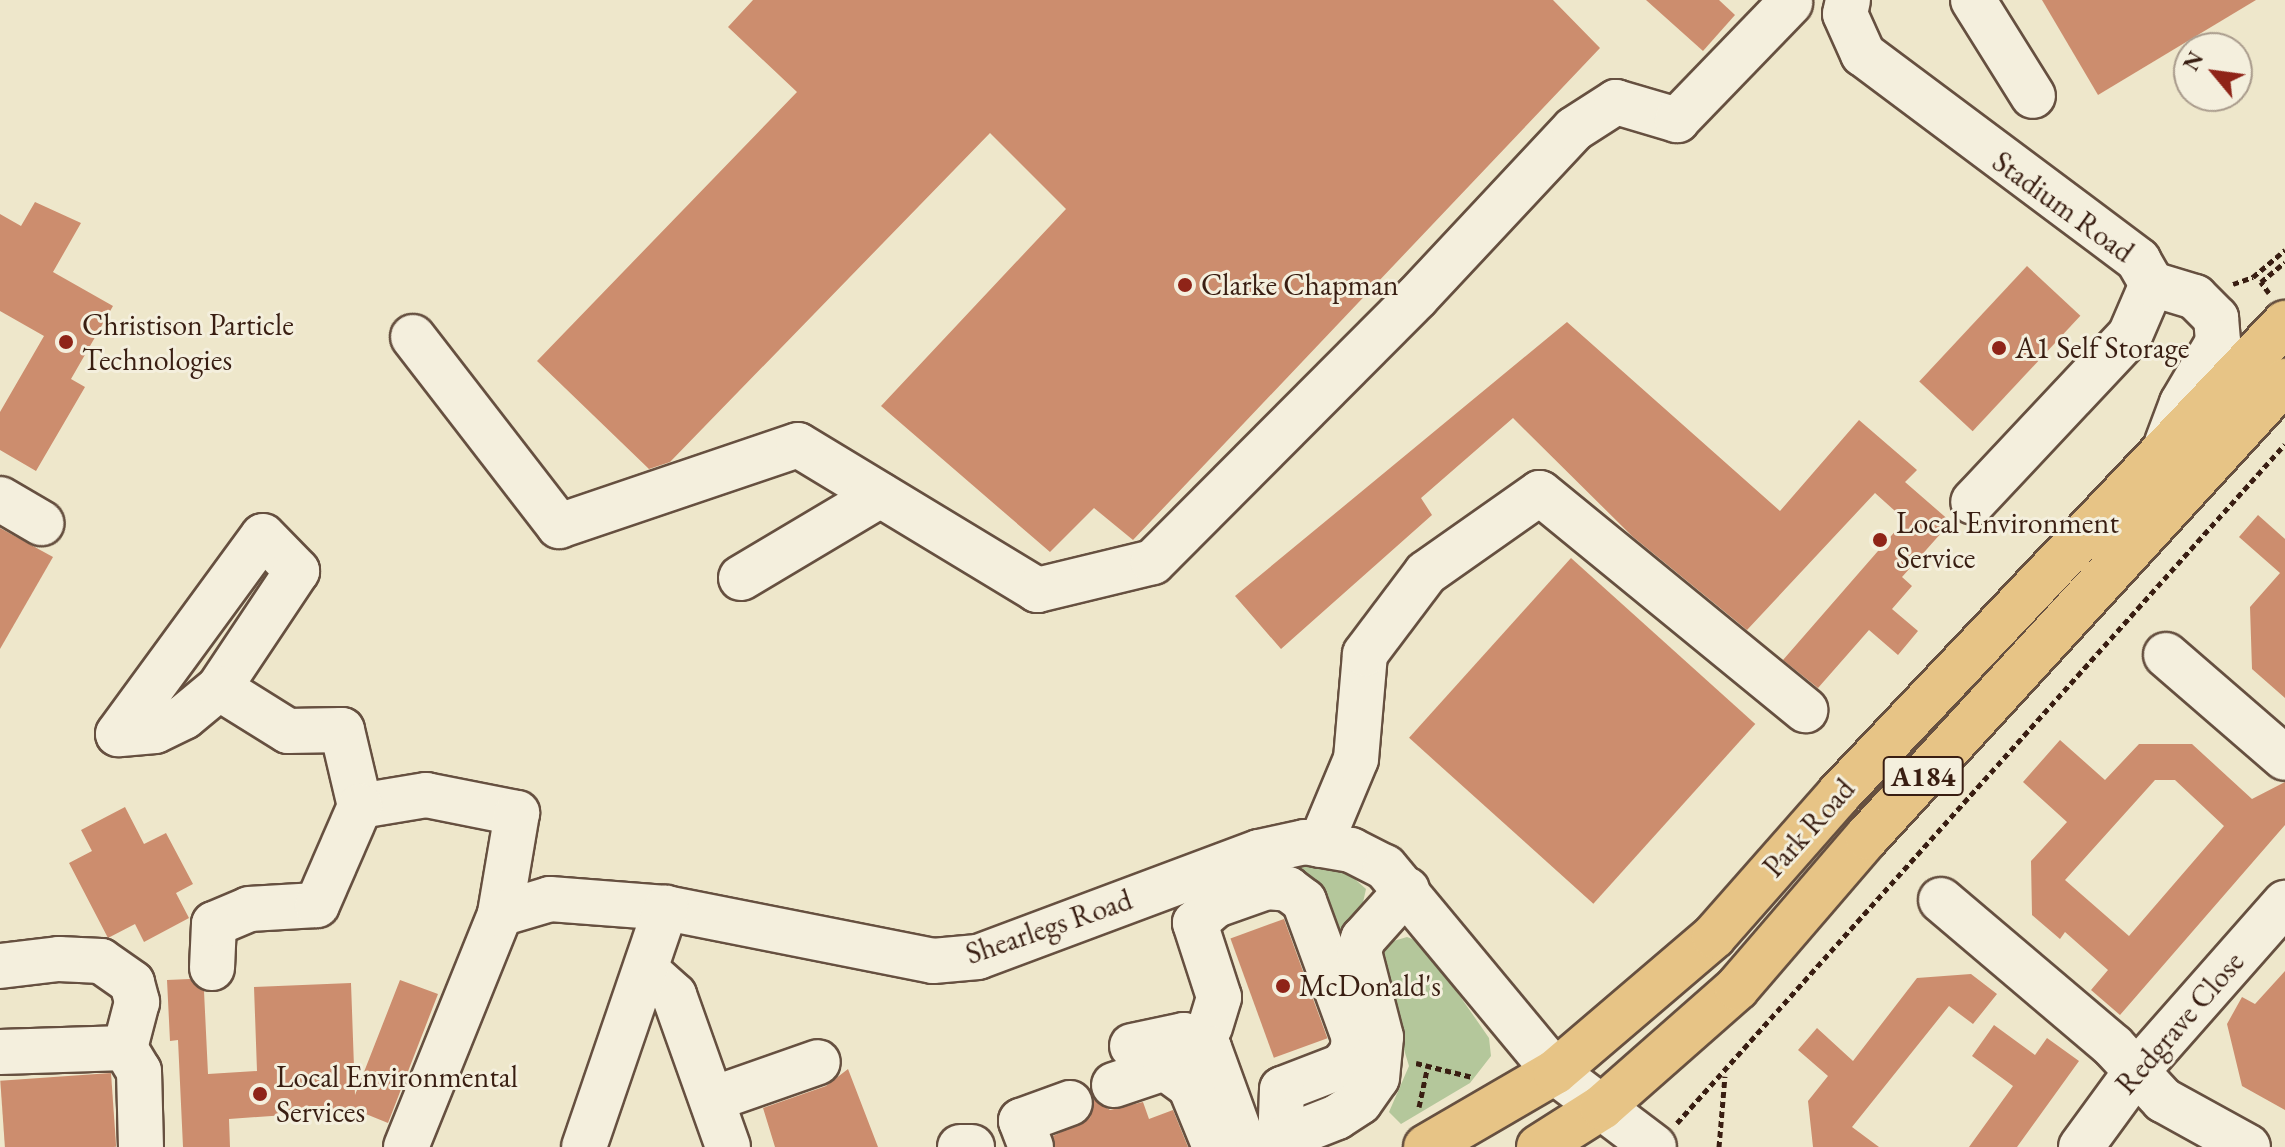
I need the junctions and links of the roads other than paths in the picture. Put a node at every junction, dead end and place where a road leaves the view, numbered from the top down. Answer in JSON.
{"nodes":[{"id":1,"x":1848,"y":0,"type":"edge"},
{"id":2,"x":1973,"y":0,"type":"edge"},
{"id":3,"x":1794,"y":5,"type":"edge"},
{"id":4,"x":2033,"y":96,"type":"dead end"},
{"id":5,"x":2152,"y":284,"type":"junction"},
{"id":6,"x":2285,"y":323,"type":"edge"},
{"id":7,"x":413,"y":337,"type":"dead end"},
{"id":8,"x":2285,"y":381,"type":"edge"},
{"id":9,"x":2167,"y":443,"type":"junction"},
{"id":10,"x":880,"y":495,"type":"junction"},
{"id":11,"x":0,"y":499,"type":"edge"},
{"id":12,"x":1973,"y":502,"type":"dead end"},
{"id":13,"x":41,"y":523,"type":"dead end"},
{"id":14,"x":741,"y":578,"type":"dead end"},
{"id":15,"x":2166,"y":655,"type":"dead end"},
{"id":16,"x":219,"y":688,"type":"dead end"},
{"id":17,"x":1805,"y":710,"type":"dead end"},
{"id":18,"x":2285,"y":758,"type":"edge"},
{"id":19,"x":360,"y":806,"type":"junction"},
{"id":20,"x":1320,"y":845,"type":"junction"},
{"id":21,"x":1779,"y":863,"type":"junction"},
{"id":22,"x":1407,"y":890,"type":"junction"},
{"id":23,"x":1815,"y":898,"type":"junction"},
{"id":24,"x":1941,"y":900,"type":"dead end"},
{"id":25,"x":2285,"y":903,"type":"edge"},
{"id":26,"x":666,"y":908,"type":"junction"},
{"id":27,"x":500,"y":914,"type":"junction"},
{"id":28,"x":0,"y":966,"type":"edge"},
{"id":29,"x":212,"y":968,"type":"dead end"},
{"id":30,"x":646,"y":970,"type":"junction"},
{"id":31,"x":1209,"y":1037,"type":"junction"},
{"id":32,"x":1132,"y":1046,"type":"dead end"},
{"id":33,"x":125,"y":1048,"type":"junction"},
{"id":34,"x":0,"y":1052,"type":"edge"},
{"id":35,"x":818,"y":1062,"type":"dead end"},
{"id":36,"x":1555,"y":1072,"type":"junction"},
{"id":37,"x":2135,"y":1073,"type":"junction"},
{"id":38,"x":1114,"y":1085,"type":"dead end"},
{"id":39,"x":1282,"y":1089,"type":"junction"},
{"id":40,"x":1227,"y":1092,"type":"junction"},
{"id":41,"x":713,"y":1099,"type":"junction"},
{"id":42,"x":1070,"y":1103,"type":"dead end"},
{"id":43,"x":1602,"y":1107,"type":"junction"},
{"id":44,"x":1274,"y":1142,"type":"edge"},
{"id":45,"x":1653,"y":1146,"type":"edge"},
{"id":46,"x":141,"y":1147,"type":"edge"},
{"id":47,"x":406,"y":1147,"type":"edge"},
{"id":48,"x":584,"y":1147,"type":"edge"},
{"id":49,"x":728,"y":1147,"type":"edge"},
{"id":50,"x":960,"y":1147,"type":"edge"},
{"id":51,"x":972,"y":1147,"type":"edge"},
{"id":52,"x":1031,"y":1147,"type":"edge"},
{"id":53,"x":1215,"y":1147,"type":"edge"},
{"id":54,"x":1245,"y":1147,"type":"edge"},
{"id":55,"x":1426,"y":1147,"type":"edge"},
{"id":56,"x":1539,"y":1147,"type":"edge"},
{"id":57,"x":2081,"y":1147,"type":"edge"},
{"id":58,"x":2248,"y":1147,"type":"edge"}],
"edges":[{"from":1,"to":5,"type":"street","name":"Stadium Road"},
{"from":2,"to":4,"type":"street"},
{"from":3,"to":10,"type":"street"},
{"from":5,"to":9,"type":"street"},
{"from":5,"to":12,"type":"street","name":"Stadium Road"},
{"from":6,"to":9,"type":"highway","name":"Park Road","number":"A184"},
{"from":7,"to":10,"type":"street"},
{"from":8,"to":23,"type":"highway","name":"Park Road","number":"A184"},
{"from":9,"to":21,"type":"highway","name":"Park Road","number":"A184"},
{"from":10,"to":14,"type":"street"},
{"from":11,"to":13,"type":"street"},
{"from":15,"to":18,"type":"street"},
{"from":16,"to":19,"type":"street"},
{"from":17,"to":20,"type":"street"},
{"from":19,"to":27,"type":"street"},
{"from":19,"to":29,"type":"street"},
{"from":20,"to":22,"type":"street","name":"Shearlegs Road"},
{"from":20,"to":26,"type":"street","name":"Shearlegs Road"},
{"from":21,"to":23,"type":"highway"},
{"from":21,"to":36,"type":"highway","name":"Park Road","number":"A184"},
{"from":22,"to":36,"type":"street","name":"Shearlegs Road"},
{"from":22,"to":44,"type":"street"},
{"from":23,"to":43,"type":"highway","name":"Park Road","number":"A184"},
{"from":24,"to":37,"type":"street"},
{"from":25,"to":37,"type":"street","name":"Redgrave Close"},
{"from":26,"to":27,"type":"street","name":"Shearlegs Road"},
{"from":26,"to":30,"type":"street"},
{"from":27,"to":47,"type":"street"},
{"from":28,"to":33,"type":"street"},
{"from":30,"to":41,"type":"street"},
{"from":30,"to":48,"type":"street"},
{"from":31,"to":32,"type":"street"},
{"from":31,"to":39,"type":"street"},
{"from":31,"to":40,"type":"street"},
{"from":33,"to":34,"type":"street"},
{"from":33,"to":46,"type":"street"},
{"from":35,"to":41,"type":"street"},
{"from":36,"to":43,"type":"street","name":"Shearlegs Road"},
{"from":36,"to":55,"type":"highway","name":"Park Road","number":"A184"},
{"from":37,"to":57,"type":"street","name":"Redgrave Close"},
{"from":37,"to":58,"type":"street"},
{"from":38,"to":53,"type":"street"},
{"from":39,"to":40,"type":"street"},
{"from":39,"to":44,"type":"street"},
{"from":40,"to":54,"type":"street"},
{"from":41,"to":49,"type":"street"},
{"from":42,"to":52,"type":"street"},
{"from":43,"to":45,"type":"street","name":"Shearlegs Road"},
{"from":43,"to":56,"type":"highway","name":"Park Road","number":"A184"},
{"from":50,"to":51,"type":"street"}]}
